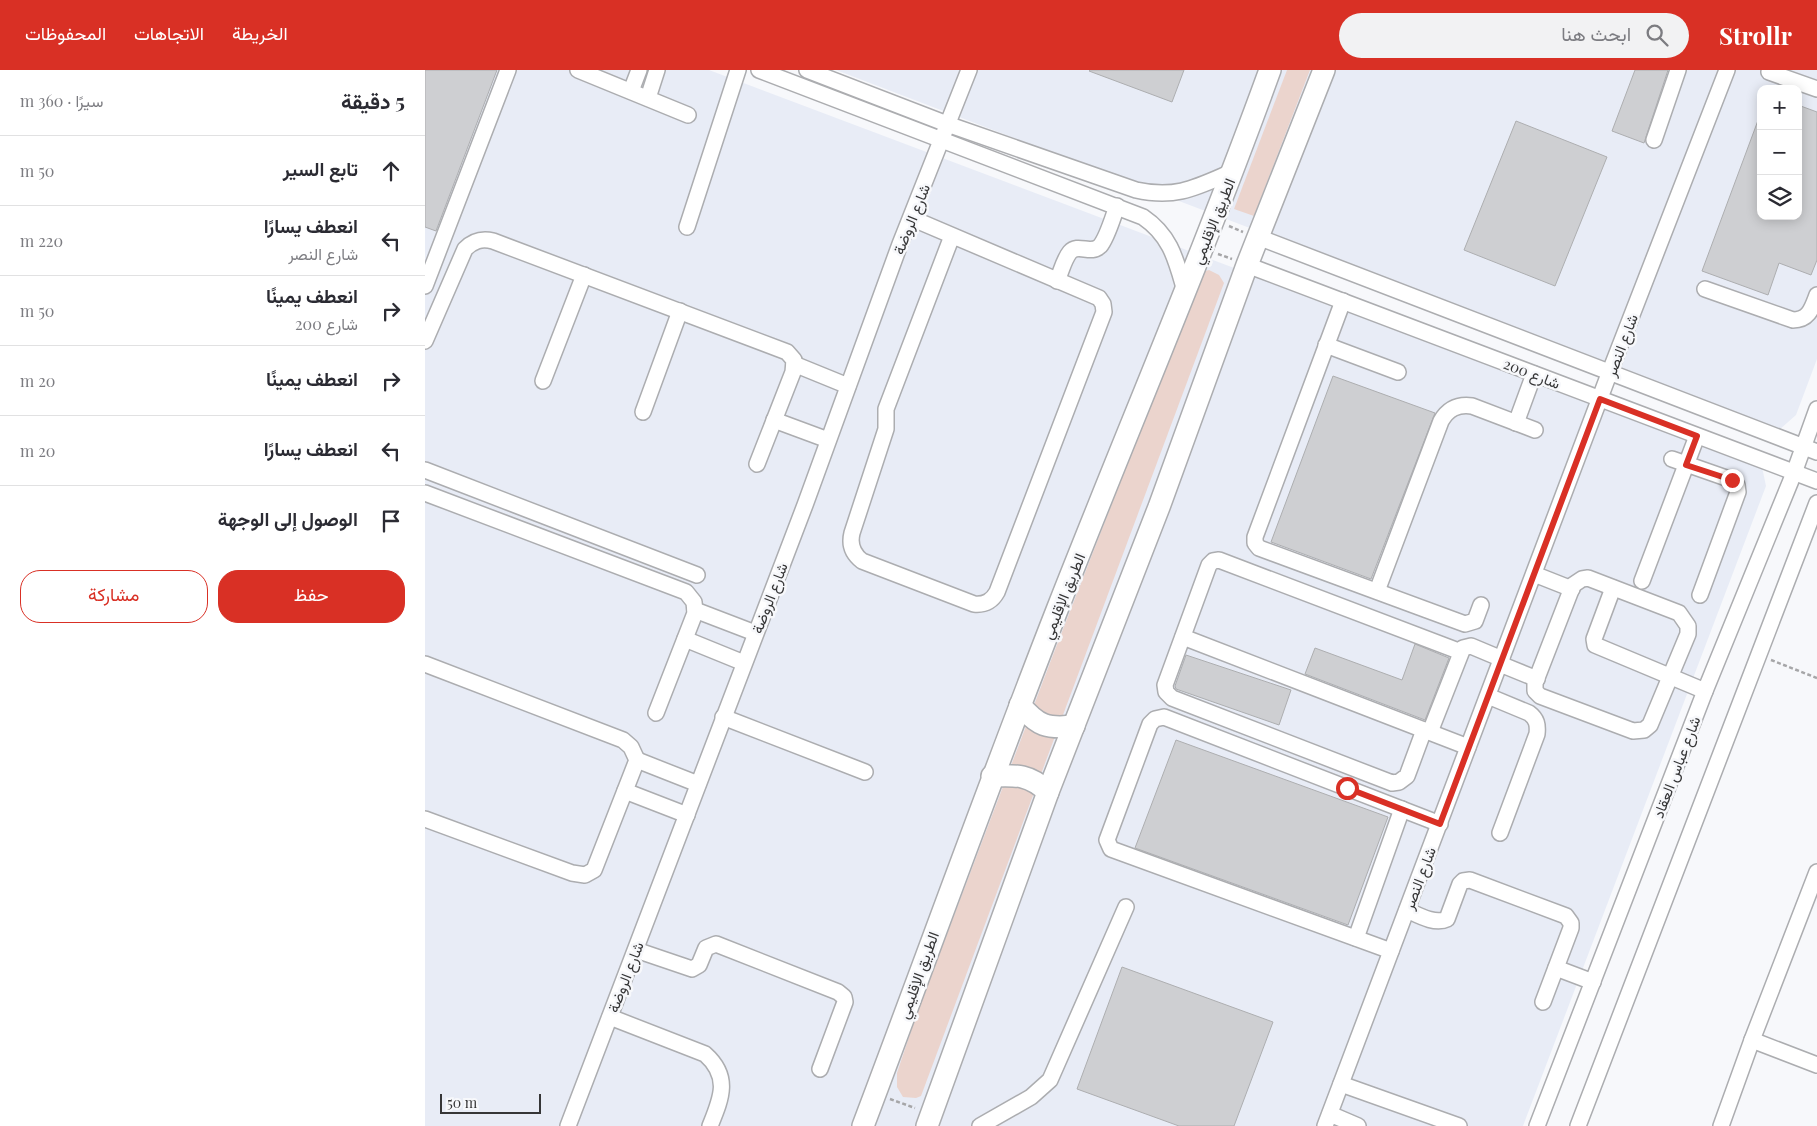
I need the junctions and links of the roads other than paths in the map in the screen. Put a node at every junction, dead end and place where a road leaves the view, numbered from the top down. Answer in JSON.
{"nodes":[{"id":1,"x":508,"y":70,"type":"edge"},
{"id":2,"x":578,"y":70,"type":"edge"},
{"id":3,"x":639,"y":70,"type":"edge"},
{"id":4,"x":657,"y":70,"type":"edge"},
{"id":5,"x":739,"y":70,"type":"edge"},
{"id":6,"x":759,"y":70,"type":"edge"},
{"id":7,"x":807,"y":70,"type":"edge"},
{"id":8,"x":969,"y":70,"type":"edge"},
{"id":9,"x":1271,"y":70,"type":"edge"},
{"id":10,"x":1324,"y":70,"type":"edge"},
{"id":11,"x":1678,"y":70,"type":"edge"},
{"id":12,"x":1727,"y":70,"type":"edge"},
{"id":13,"x":1769,"y":72,"type":"dead end"},
{"id":14,"x":1817,"y":90,"type":"edge"},
{"id":15,"x":631,"y":91,"type":"junction"},
{"id":16,"x":647,"y":98,"type":"junction"},
{"id":17,"x":688,"y":115,"type":"dead end"},
{"id":18,"x":944,"y":132,"type":"junction"},
{"id":19,"x":1654,"y":140,"type":"dead end"},
{"id":20,"x":1233,"y":171,"type":"junction"},
{"id":21,"x":1117,"y":206,"type":"junction"},
{"id":22,"x":911,"y":218,"type":"junction"},
{"id":23,"x":687,"y":227,"type":"dead end"},
{"id":24,"x":952,"y":236,"type":"junction"},
{"id":25,"x":1258,"y":238,"type":"junction"},
{"id":26,"x":432,"y":247,"type":"edge"},
{"id":27,"x":1247,"y":265,"type":"junction"},
{"id":28,"x":583,"y":274,"type":"junction"},
{"id":29,"x":1057,"y":281,"type":"junction"},
{"id":30,"x":425,"y":286,"type":"edge"},
{"id":31,"x":1705,"y":289,"type":"dead end"},
{"id":32,"x":1185,"y":291,"type":"junction"},
{"id":33,"x":1817,"y":295,"type":"edge"},
{"id":34,"x":1343,"y":302,"type":"junction"},
{"id":35,"x":680,"y":311,"type":"junction"},
{"id":36,"x":1814,"y":314,"type":"edge"},
{"id":37,"x":425,"y":341,"type":"edge"},
{"id":38,"x":1326,"y":345,"type":"junction"},
{"id":39,"x":794,"y":364,"type":"junction"},
{"id":40,"x":1398,"y":372,"type":"dead end"},
{"id":41,"x":1534,"y":374,"type":"junction"},
{"id":42,"x":1609,"y":374,"type":"junction"},
{"id":43,"x":543,"y":381,"type":"dead end"},
{"id":44,"x":848,"y":386,"type":"junction"},
{"id":45,"x":1600,"y":399,"type":"junction"},
{"id":46,"x":1817,"y":409,"type":"edge"},
{"id":47,"x":643,"y":412,"type":"dead end"},
{"id":48,"x":774,"y":420,"type":"junction"},
{"id":49,"x":1516,"y":423,"type":"junction"},
{"id":50,"x":1535,"y":430,"type":"dead end"},
{"id":51,"x":1697,"y":436,"type":"junction"},
{"id":52,"x":828,"y":440,"type":"junction"},
{"id":53,"x":1810,"y":450,"type":"edge"},
{"id":54,"x":1679,"y":462,"type":"junction"},
{"id":55,"x":757,"y":464,"type":"dead end"},
{"id":56,"x":425,"y":470,"type":"edge"},
{"id":57,"x":1793,"y":473,"type":"junction"},
{"id":58,"x":1817,"y":482,"type":"edge"},
{"id":59,"x":425,"y":492,"type":"edge"},
{"id":60,"x":1817,"y":503,"type":"edge"},
{"id":61,"x":1534,"y":574,"type":"junction"},
{"id":62,"x":697,"y":575,"type":"dead end"},
{"id":63,"x":1642,"y":581,"type":"dead end"},
{"id":64,"x":1613,"y":588,"type":"junction"},
{"id":65,"x":1572,"y":589,"type":"junction"},
{"id":66,"x":1377,"y":591,"type":"junction"},
{"id":67,"x":1700,"y":595,"type":"dead end"},
{"id":68,"x":1481,"y":605,"type":"dead end"},
{"id":69,"x":695,"y":610,"type":"junction"},
{"id":70,"x":755,"y":633,"type":"junction"},
{"id":71,"x":1183,"y":637,"type":"junction"},
{"id":72,"x":685,"y":639,"type":"junction"},
{"id":73,"x":1461,"y":652,"type":"junction"},
{"id":74,"x":1501,"y":662,"type":"junction"},
{"id":75,"x":744,"y":663,"type":"junction"},
{"id":76,"x":425,"y":664,"type":"edge"},
{"id":77,"x":1670,"y":677,"type":"junction"},
{"id":78,"x":1537,"y":679,"type":"junction"},
{"id":79,"x":1705,"y":690,"type":"junction"},
{"id":80,"x":1488,"y":696,"type":"junction"},
{"id":81,"x":1020,"y":705,"type":"junction"},
{"id":82,"x":656,"y":713,"type":"dead end"},
{"id":83,"x":723,"y":718,"type":"junction"},
{"id":84,"x":1074,"y":726,"type":"junction"},
{"id":85,"x":1427,"y":731,"type":"junction"},
{"id":86,"x":1469,"y":747,"type":"junction"},
{"id":87,"x":637,"y":760,"type":"junction"},
{"id":88,"x":865,"y":772,"type":"dead end"},
{"id":89,"x":992,"y":776,"type":"junction"},
{"id":90,"x":698,"y":784,"type":"junction"},
{"id":91,"x":625,"y":791,"type":"junction"},
{"id":92,"x":1048,"y":792,"type":"junction"},
{"id":93,"x":1402,"y":809,"type":"junction"},
{"id":94,"x":687,"y":815,"type":"junction"},
{"id":95,"x":425,"y":819,"type":"edge"},
{"id":96,"x":1440,"y":824,"type":"junction"},
{"id":97,"x":1500,"y":832,"type":"dead end"},
{"id":98,"x":1817,"y":872,"type":"edge"},
{"id":99,"x":1126,"y":907,"type":"dead end"},
{"id":100,"x":1407,"y":910,"type":"junction"},
{"id":101,"x":1355,"y":938,"type":"junction"},
{"id":102,"x":636,"y":950,"type":"junction"},
{"id":103,"x":1391,"y":951,"type":"junction"},
{"id":104,"x":1556,"y":968,"type":"junction"},
{"id":105,"x":1593,"y":982,"type":"junction"},
{"id":106,"x":1543,"y":1002,"type":"dead end"},
{"id":107,"x":610,"y":1017,"type":"junction"},
{"id":108,"x":1752,"y":1040,"type":"junction"},
{"id":109,"x":1817,"y":1065,"type":"edge"},
{"id":110,"x":820,"y":1069,"type":"dead end"},
{"id":111,"x":1341,"y":1084,"type":"junction"},
{"id":112,"x":929,"y":1120,"type":"edge"},
{"id":113,"x":1327,"y":1120,"type":"edge"},
{"id":114,"x":568,"y":1126,"type":"edge"},
{"id":115,"x":710,"y":1126,"type":"edge"},
{"id":116,"x":863,"y":1126,"type":"edge"},
{"id":117,"x":980,"y":1126,"type":"edge"},
{"id":118,"x":1359,"y":1126,"type":"edge"},
{"id":119,"x":1459,"y":1126,"type":"edge"},
{"id":120,"x":1537,"y":1126,"type":"edge"},
{"id":121,"x":1578,"y":1126,"type":"edge"},
{"id":122,"x":1721,"y":1126,"type":"edge"}],
"edges":[{"from":1,"to":26,"type":"street"},
{"from":2,"to":15,"type":"street"},
{"from":3,"to":15,"type":"street"},
{"from":4,"to":16,"type":"street"},
{"from":5,"to":23,"type":"street"},
{"from":6,"to":18,"type":"street"},
{"from":7,"to":18,"type":"street"},
{"from":8,"to":18,"type":"street","name":"شارع الروضة"},
{"from":9,"to":20,"type":"highway","name":"الطريق الإقليمي"},
{"from":10,"to":25,"type":"highway"},
{"from":11,"to":19,"type":"street"},
{"from":12,"to":42,"type":"street","name":"شارع النصر"},
{"from":13,"to":14,"type":"street"},
{"from":15,"to":16,"type":"street"},
{"from":16,"to":17,"type":"street"},
{"from":18,"to":20,"type":"street"},
{"from":18,"to":21,"type":"street"},
{"from":18,"to":22,"type":"street","name":"شارع الروضة"},
{"from":20,"to":32,"type":"highway","name":"الطريق الإقليمي"},
{"from":21,"to":29,"type":"street"},
{"from":21,"to":32,"type":"street"},
{"from":22,"to":24,"type":"street"},
{"from":22,"to":44,"type":"street","name":"شارع الروضة"},
{"from":24,"to":29,"type":"street"},
{"from":24,"to":29,"type":"street"},
{"from":25,"to":27,"type":"highway"},
{"from":25,"to":42,"type":"street","name":"شارع 200"},
{"from":26,"to":30,"type":"street"},
{"from":27,"to":34,"type":"street","name":"شارع 200"},
{"from":27,"to":84,"type":"highway"},
{"from":28,"to":35,"type":"street"},
{"from":28,"to":37,"type":"street"},
{"from":28,"to":43,"type":"street"},
{"from":31,"to":36,"type":"street"},
{"from":32,"to":81,"type":"highway","name":"الطريق الإقليمي"},
{"from":33,"to":36,"type":"street"},
{"from":34,"to":38,"type":"street"},
{"from":34,"to":41,"type":"street","name":"شارع 200"},
{"from":35,"to":39,"type":"street"},
{"from":35,"to":47,"type":"street"},
{"from":38,"to":40,"type":"street"},
{"from":38,"to":66,"type":"street"},
{"from":39,"to":44,"type":"street"},
{"from":39,"to":48,"type":"street"},
{"from":41,"to":45,"type":"street","name":"شارع 200"},
{"from":41,"to":49,"type":"street"},
{"from":42,"to":45,"type":"street","name":"شارع النصر"},
{"from":42,"to":53,"type":"street","name":"شارع 200"},
{"from":44,"to":52,"type":"street","name":"شارع الروضة"},
{"from":45,"to":51,"type":"street","name":"شارع 200"},
{"from":45,"to":61,"type":"street","name":"شارع النصر"},
{"from":46,"to":53,"type":"street","name":"شارع عباس العقاد"},
{"from":48,"to":52,"type":"street"},
{"from":48,"to":55,"type":"street"},
{"from":49,"to":50,"type":"street"},
{"from":49,"to":66,"type":"street"},
{"from":51,"to":54,"type":"street"},
{"from":51,"to":57,"type":"street","name":"شارع 200"},
{"from":52,"to":70,"type":"street","name":"شارع الروضة"},
{"from":53,"to":57,"type":"street","name":"شارع عباس العقاد"},
{"from":54,"to":63,"type":"street"},
{"from":54,"to":67,"type":"street"},
{"from":56,"to":62,"type":"street"},
{"from":57,"to":58,"type":"street","name":"شارع 200"},
{"from":57,"to":79,"type":"street","name":"شارع عباس العقاد"},
{"from":59,"to":69,"type":"street"},
{"from":60,"to":121,"type":"street"},
{"from":61,"to":65,"type":"street"},
{"from":61,"to":74,"type":"street","name":"شارع النصر"},
{"from":64,"to":65,"type":"street"},
{"from":64,"to":77,"type":"street"},
{"from":64,"to":77,"type":"street"},
{"from":65,"to":78,"type":"street"},
{"from":66,"to":68,"type":"street"},
{"from":69,"to":70,"type":"street"},
{"from":69,"to":72,"type":"street"},
{"from":70,"to":75,"type":"street","name":"شارع الروضة"},
{"from":71,"to":73,"type":"street"},
{"from":71,"to":85,"type":"street"},
{"from":71,"to":85,"type":"street"},
{"from":72,"to":75,"type":"street"},
{"from":72,"to":82,"type":"street"},
{"from":73,"to":74,"type":"street"},
{"from":73,"to":85,"type":"street"},
{"from":74,"to":78,"type":"street"},
{"from":74,"to":80,"type":"street","name":"شارع النصر"},
{"from":75,"to":83,"type":"street","name":"شارع الروضة"},
{"from":76,"to":87,"type":"street"},
{"from":77,"to":78,"type":"street"},
{"from":77,"to":79,"type":"street"},
{"from":79,"to":105,"type":"street","name":"شارع عباس العقاد"},
{"from":80,"to":86,"type":"street","name":"شارع النصر"},
{"from":80,"to":97,"type":"street"},
{"from":81,"to":84,"type":"highway"},
{"from":81,"to":89,"type":"highway","name":"الطريق الإقليمي"},
{"from":83,"to":88,"type":"street"},
{"from":83,"to":90,"type":"street","name":"شارع الروضة"},
{"from":84,"to":92,"type":"highway"},
{"from":85,"to":86,"type":"street"},
{"from":86,"to":96,"type":"street","name":"شارع النصر"},
{"from":87,"to":90,"type":"street"},
{"from":87,"to":91,"type":"street"},
{"from":89,"to":92,"type":"highway"},
{"from":89,"to":116,"type":"highway","name":"الطريق الإقليمي"},
{"from":90,"to":94,"type":"street","name":"شارع الروضة"},
{"from":91,"to":94,"type":"street"},
{"from":91,"to":95,"type":"street"},
{"from":92,"to":112,"type":"highway"},
{"from":93,"to":96,"type":"street"},
{"from":93,"to":101,"type":"street"},
{"from":93,"to":101,"type":"street"},
{"from":94,"to":102,"type":"street","name":"شارع الروضة"},
{"from":96,"to":100,"type":"street","name":"شارع النصر"},
{"from":98,"to":108,"type":"street"},
{"from":99,"to":117,"type":"street"},
{"from":100,"to":103,"type":"street","name":"شارع النصر"},
{"from":100,"to":104,"type":"street"},
{"from":101,"to":103,"type":"street"},
{"from":102,"to":107,"type":"street","name":"شارع الروضة"},
{"from":102,"to":110,"type":"street"},
{"from":103,"to":111,"type":"street","name":"شارع النصر"},
{"from":104,"to":105,"type":"street"},
{"from":104,"to":106,"type":"street"},
{"from":105,"to":120,"type":"street","name":"شارع عباس العقاد"},
{"from":107,"to":114,"type":"street","name":"شارع الروضة"},
{"from":107,"to":115,"type":"street"},
{"from":108,"to":109,"type":"street"},
{"from":108,"to":122,"type":"street"},
{"from":111,"to":113,"type":"street","name":"شارع النصر"},
{"from":111,"to":119,"type":"street"},
{"from":113,"to":118,"type":"street"}]}
